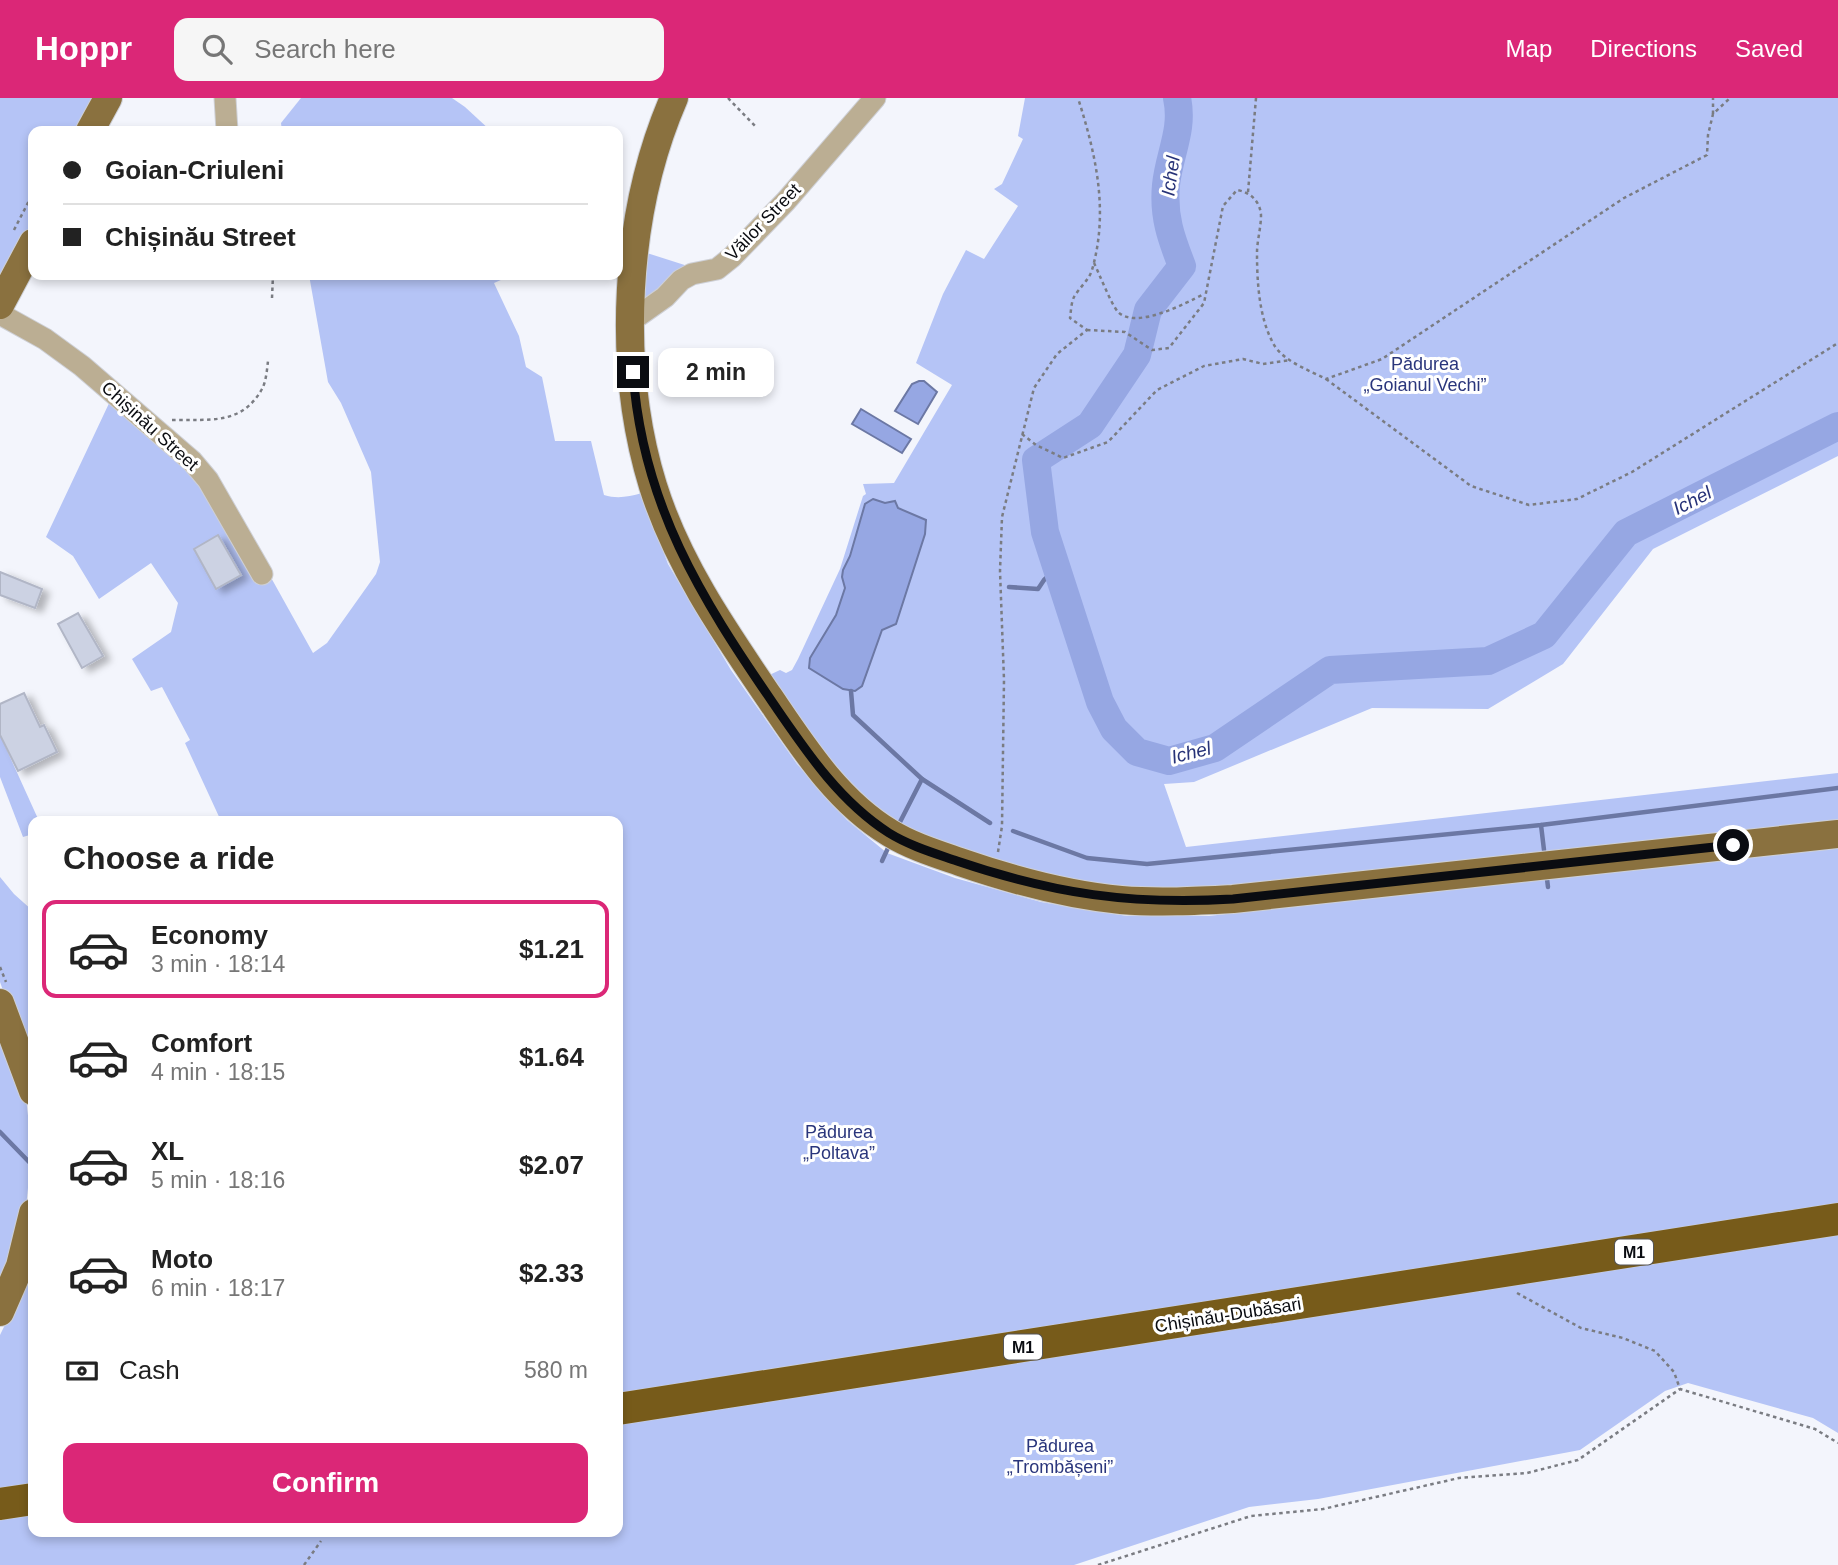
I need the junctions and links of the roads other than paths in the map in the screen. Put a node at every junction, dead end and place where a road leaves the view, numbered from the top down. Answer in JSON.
{"nodes":[{"id":1,"x":108,"y":98,"type":"edge"},
{"id":2,"x":225,"y":98,"type":"edge"},
{"id":3,"x":674,"y":98,"type":"edge"},
{"id":4,"x":875,"y":98,"type":"edge"},
{"id":5,"x":93,"y":126,"type":"edge"},
{"id":6,"x":227,"y":126,"type":"edge"},
{"id":7,"x":22,"y":240,"type":"edge"},
{"id":8,"x":0,"y":305,"type":"edge"},
{"id":9,"x":0,"y":314,"type":"edge"},
{"id":10,"x":631,"y":321,"type":"junction"},
{"id":11,"x":262,"y":574,"type":"dead end"},
{"id":12,"x":1838,"y":834,"type":"edge"},
{"id":13,"x":0,"y":1003,"type":"edge"},
{"id":14,"x":28,"y":1078,"type":"edge"},
{"id":15,"x":1838,"y":1219,"type":"edge"},
{"id":16,"x":28,"y":1233,"type":"edge"},
{"id":17,"x":0,"y":1312,"type":"edge"},
{"id":18,"x":623,"y":1408,"type":"edge"},
{"id":19,"x":28,"y":1500,"type":"edge"},
{"id":20,"x":0,"y":1504,"type":"edge"}],
"edges":[{"from":1,"to":5,"type":"main road"},
{"from":2,"to":6,"type":"street"},
{"from":3,"to":10,"type":"main road"},
{"from":4,"to":10,"type":"street","name":"Văilor Street"},
{"from":7,"to":8,"type":"main road"},
{"from":9,"to":11,"type":"street","name":"Chișinău Street"},
{"from":10,"to":12,"type":"main road"},
{"from":13,"to":14,"type":"main road"},
{"from":15,"to":18,"type":"highway","name":"Chișinău-Dubăsari","number":"M1"},
{"from":16,"to":17,"type":"main road"},
{"from":19,"to":20,"type":"highway"}]}
